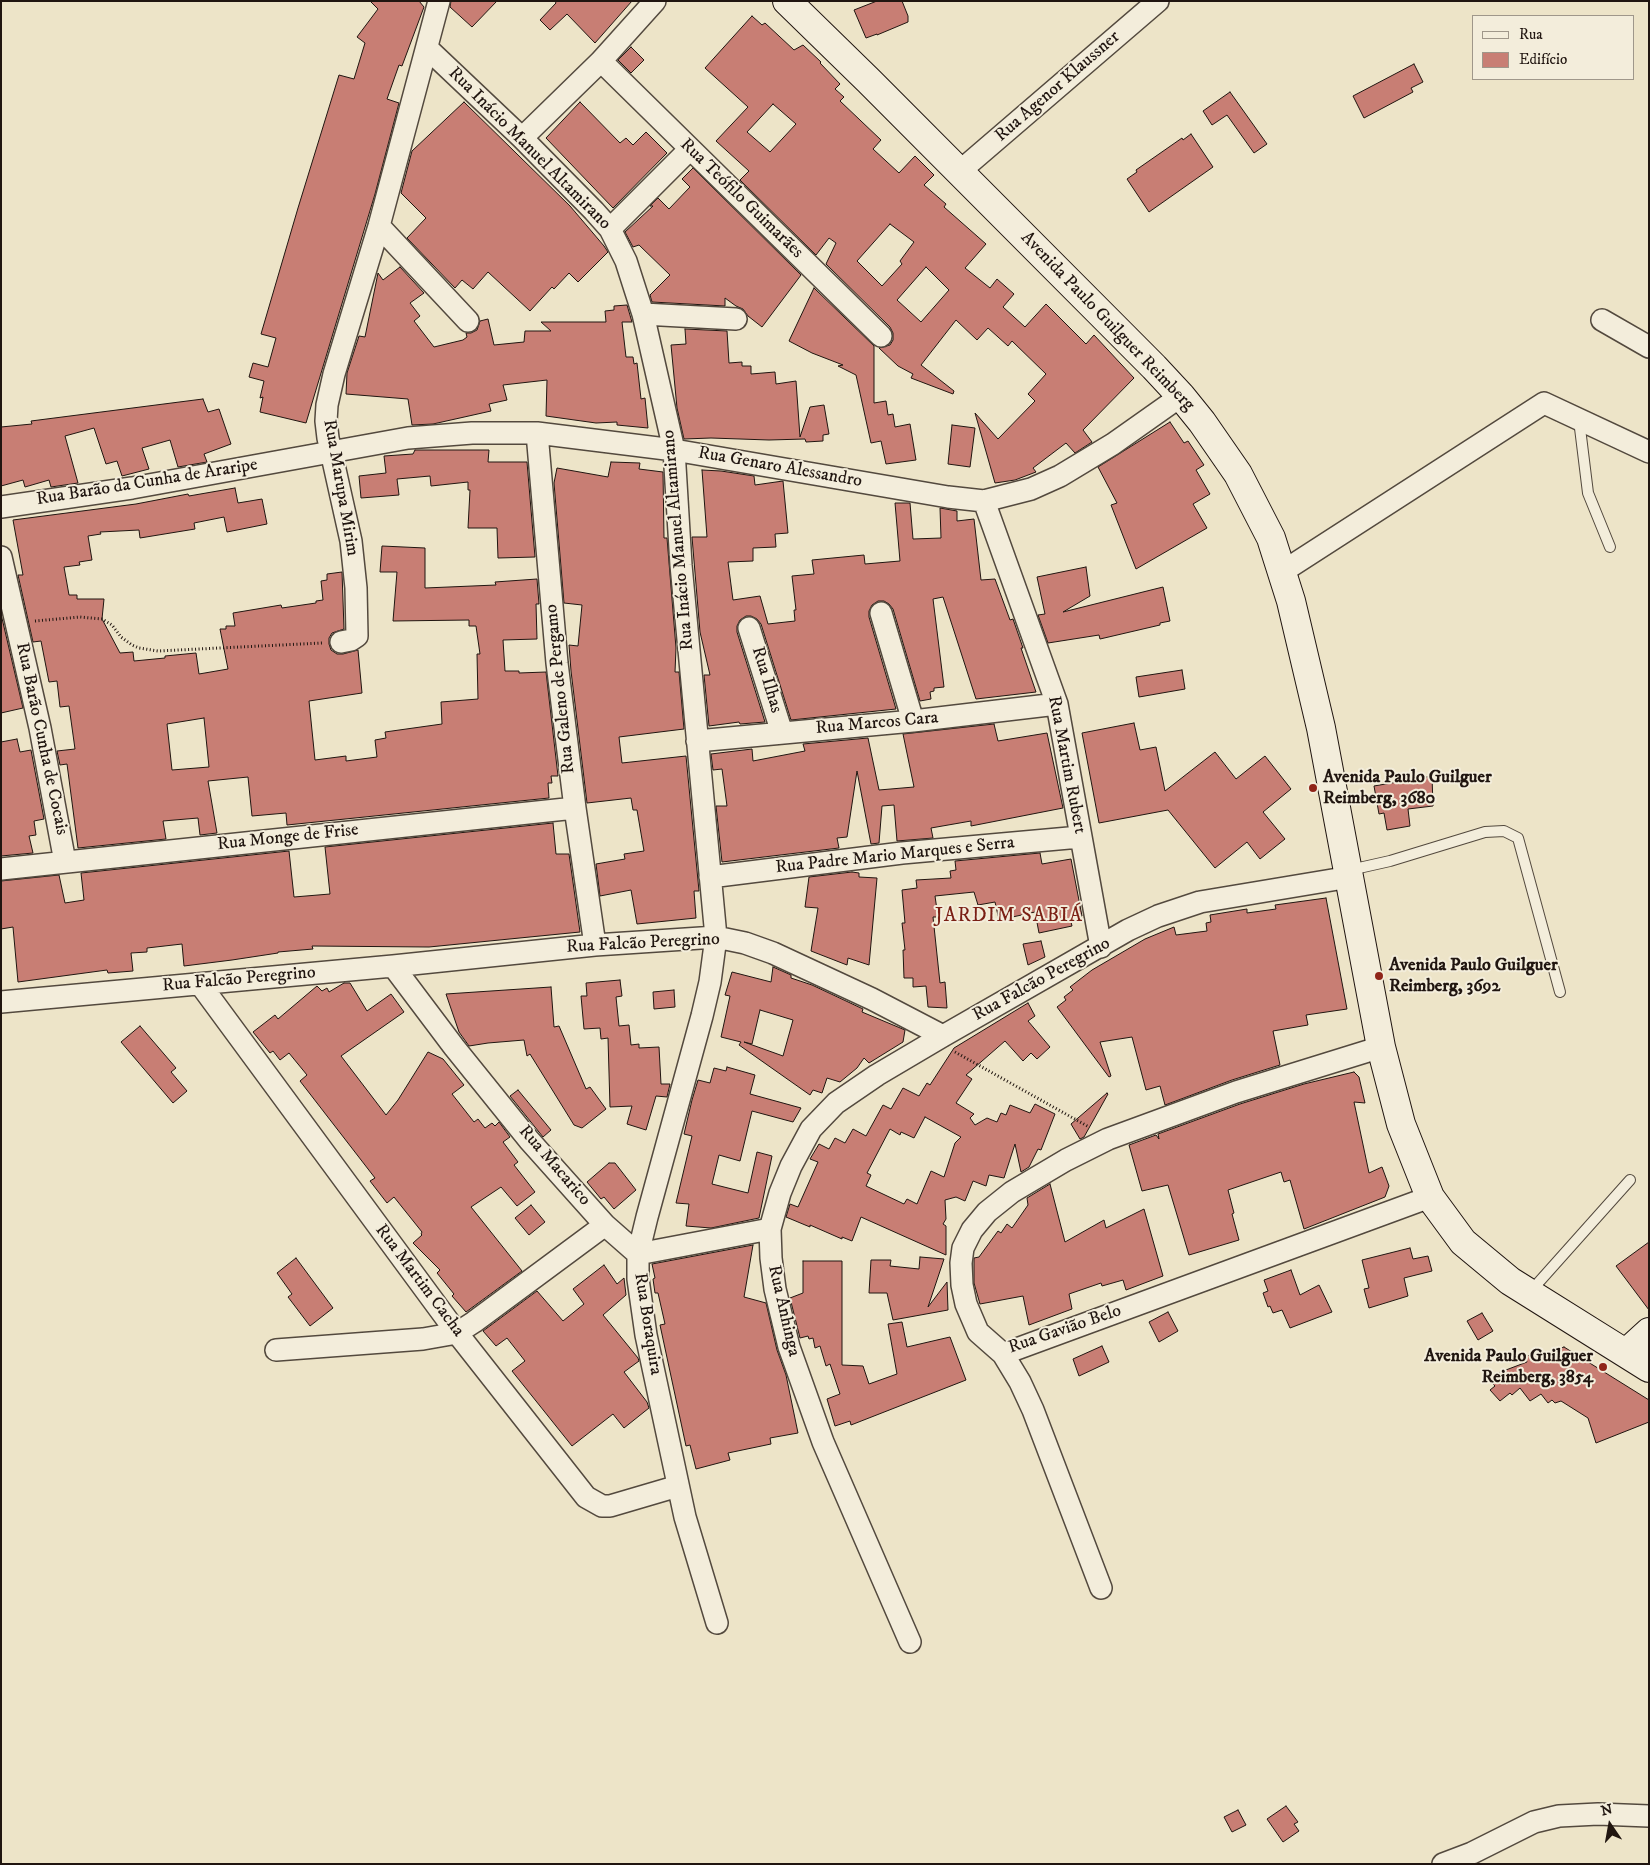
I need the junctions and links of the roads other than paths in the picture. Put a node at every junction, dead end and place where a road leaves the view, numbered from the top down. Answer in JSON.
{"nodes":[{"id":1,"x":439,"y":1,"type":"edge"},
{"id":2,"x":655,"y":1,"type":"edge"},
{"id":3,"x":787,"y":1,"type":"edge"},
{"id":4,"x":1158,"y":1,"type":"edge"},
{"id":5,"x":427,"y":48,"type":"junction"},
{"id":6,"x":601,"y":61,"type":"junction"},
{"id":7,"x":522,"y":138,"type":"junction"},
{"id":8,"x":690,"y":149,"type":"junction"},
{"id":9,"x":959,"y":172,"type":"junction"},
{"id":10,"x":379,"y":226,"type":"junction"},
{"id":11,"x":610,"y":229,"type":"junction"},
{"id":12,"x":643,"y":314,"type":"junction"},
{"id":13,"x":736,"y":319,"type":"dead end"},
{"id":14,"x":1602,"y":320,"type":"dead end"},
{"id":15,"x":468,"y":321,"type":"dead end"},
{"id":16,"x":881,"y":336,"type":"dead end"},
{"id":17,"x":1649,"y":347,"type":"edge"},
{"id":18,"x":1181,"y":396,"type":"junction"},
{"id":19,"x":1578,"y":419,"type":"junction"},
{"id":20,"x":537,"y":433,"type":"junction"},
{"id":21,"x":674,"y":450,"type":"junction"},
{"id":22,"x":331,"y":452,"type":"junction"},
{"id":23,"x":1649,"y":452,"type":"edge"},
{"id":24,"x":292,"y":458,"type":"joint"},
{"id":25,"x":984,"y":501,"type":"junction"},
{"id":26,"x":1,"y":507,"type":"edge"},
{"id":27,"x":1610,"y":547,"type":"dead end"},
{"id":28,"x":1,"y":557,"type":"edge"},
{"id":29,"x":1282,"y":572,"type":"junction"},
{"id":30,"x":5,"y":590,"type":"edge"},
{"id":31,"x":881,"y":613,"type":"dead end"},
{"id":32,"x":749,"y":628,"type":"dead end"},
{"id":33,"x":340,"y":642,"type":"road end"},
{"id":34,"x":1057,"y":704,"type":"junction"},
{"id":35,"x":912,"y":721,"type":"junction"},
{"id":36,"x":782,"y":732,"type":"junction"},
{"id":37,"x":697,"y":741,"type":"junction"},
{"id":38,"x":575,"y":808,"type":"junction"},
{"id":39,"x":1080,"y":837,"type":"junction"},
{"id":40,"x":65,"y":862,"type":"junction"},
{"id":41,"x":1,"y":869,"type":"edge"},
{"id":42,"x":1349,"y":874,"type":"junction"},
{"id":43,"x":710,"y":877,"type":"junction"},
{"id":44,"x":716,"y":937,"type":"junction"},
{"id":45,"x":595,"y":944,"type":"junction"},
{"id":46,"x":1101,"y":947,"type":"junction"},
{"id":47,"x":394,"y":966,"type":"junction"},
{"id":48,"x":200,"y":984,"type":"junction"},
{"id":49,"x":1560,"y":992,"type":"dead end"},
{"id":50,"x":1,"y":1002,"type":"edge"},
{"id":51,"x":949,"y":1044,"type":"junction"},
{"id":52,"x":1381,"y":1047,"type":"junction"},
{"id":53,"x":1630,"y":1180,"type":"dead end"},
{"id":54,"x":1430,"y":1197,"type":"junction"},
{"id":55,"x":606,"y":1225,"type":"junction"},
{"id":56,"x":770,"y":1229,"type":"junction"},
{"id":57,"x":638,"y":1254,"type":"junction"},
{"id":58,"x":1530,"y":1293,"type":"junction"},
{"id":59,"x":457,"y":1332,"type":"junction"},
{"id":60,"x":1649,"y":1332,"type":"edge"},
{"id":61,"x":276,"y":1350,"type":"dead end"},
{"id":62,"x":1626,"y":1353,"type":"junction"},
{"id":63,"x":1003,"y":1354,"type":"junction"},
{"id":64,"x":1649,"y":1368,"type":"edge"},
{"id":65,"x":678,"y":1486,"type":"junction"},
{"id":66,"x":1101,"y":1588,"type":"dead end"},
{"id":67,"x":717,"y":1623,"type":"dead end"},
{"id":68,"x":910,"y":1642,"type":"dead end"},
{"id":69,"x":1649,"y":1816,"type":"edge"},
{"id":70,"x":1442,"y":1864,"type":"edge"}],
"edges":[{"from":1,"to":5,"type":"street","name":"Rua Marupa Mirim"},
{"from":2,"to":6,"type":"street"},
{"from":3,"to":9,"type":"main road","name":"Avenida Paulo Guilguer Reimberg"},
{"from":4,"to":9,"type":"street","name":"Rua Agenor Klaussner"},
{"from":5,"to":7,"type":"street","name":"Rua Inácio Manuel Altamirano"},
{"from":5,"to":10,"type":"street","name":"Rua Marupa Mirim"},
{"from":6,"to":7,"type":"street"},
{"from":6,"to":8,"type":"street","name":"Rua Teófilo Guimarães"},
{"from":7,"to":11,"type":"street","name":"Rua Inácio Manuel Altamirano"},
{"from":8,"to":11,"type":"street"},
{"from":8,"to":16,"type":"street","name":"Rua Teófilo Guimarães"},
{"from":9,"to":18,"type":"main road","name":"Avenida Paulo Guilguer Reimberg"},
{"from":10,"to":15,"type":"street"},
{"from":10,"to":22,"type":"street","name":"Rua Marupa Mirim"},
{"from":11,"to":12,"type":"street","name":"Rua Inácio Manuel Altamirano"},
{"from":12,"to":13,"type":"street"},
{"from":12,"to":21,"type":"street","name":"Rua Inácio Manuel Altamirano"},
{"from":14,"to":17,"type":"street"},
{"from":18,"to":25,"type":"street","name":"Rua Genaro Alessandro"},
{"from":18,"to":29,"type":"main road","name":"Avenida Paulo Guilguer Reimberg"},
{"from":19,"to":23,"type":"street"},
{"from":19,"to":27,"type":"lane"},
{"from":19,"to":29,"type":"street"},
{"from":20,"to":21,"type":"street","name":"Rua Genaro Alessandro"},
{"from":20,"to":22,"type":"street","name":"Rua Genaro Alessandro"},
{"from":20,"to":38,"type":"street","name":"Rua Galeno de Pergamo"},
{"from":21,"to":25,"type":"street","name":"Rua Genaro Alessandro"},
{"from":21,"to":37,"type":"street","name":"Rua Inácio Manuel Altamirano"},
{"from":22,"to":24,"type":"street","name":"Rua Genaro Alessandro"},
{"from":22,"to":33,"type":"street","name":"Rua Marupa Mirim"},
{"from":24,"to":26,"type":"street","name":"Rua Barão da Cunha de Araripe"},
{"from":25,"to":34,"type":"street","name":"Rua Martim Rubert"},
{"from":28,"to":30,"type":"street","name":"Rua Barão Cunha de Cocais"},
{"from":29,"to":42,"type":"main road","name":"Avenida Paulo Guilguer Reimberg"},
{"from":30,"to":40,"type":"street","name":"Rua Barão Cunha de Cocais"},
{"from":31,"to":35,"type":"street"},
{"from":32,"to":36,"type":"street","name":"Rua Ilhas"},
{"from":34,"to":35,"type":"street","name":"Rua Marcos Cara"},
{"from":34,"to":39,"type":"street","name":"Rua Martim Rubert"},
{"from":35,"to":36,"type":"street","name":"Rua Marcos Cara"},
{"from":36,"to":37,"type":"street","name":"Rua Marcos Cara"},
{"from":37,"to":43,"type":"street","name":"Rua Inácio Manuel Altamirano"},
{"from":38,"to":40,"type":"street","name":"Rua Monge de Frise"},
{"from":38,"to":45,"type":"street","name":"Rua Galeno de Pergamo"},
{"from":39,"to":43,"type":"street","name":"Rua Padre Mario Marques e Serra"},
{"from":39,"to":46,"type":"street","name":"Rua Martim Rubert"},
{"from":40,"to":41,"type":"street","name":"Rua Monge de Frise"},
{"from":42,"to":46,"type":"street","name":"Rua Falcão Peregrino"},
{"from":42,"to":49,"type":"lane"},
{"from":42,"to":52,"type":"main road","name":"Avenida Paulo Guilguer Reimberg"},
{"from":43,"to":44,"type":"street","name":"Rua Inácio Manuel Altamirano"},
{"from":44,"to":45,"type":"street","name":"Rua Falcão Peregrino"},
{"from":44,"to":51,"type":"street","name":"Rua Falcão Peregrino"},
{"from":44,"to":57,"type":"street","name":"Rua Boraquira"},
{"from":45,"to":47,"type":"street","name":"Rua Falcão Peregrino"},
{"from":46,"to":51,"type":"street","name":"Rua Falcão Peregrino"},
{"from":47,"to":48,"type":"street","name":"Rua Falcão Peregrino"},
{"from":47,"to":55,"type":"street","name":"Rua Macarico"},
{"from":48,"to":50,"type":"street","name":"Rua Falcão Peregrino"},
{"from":48,"to":59,"type":"street","name":"Rua Martim Cacha"},
{"from":51,"to":56,"type":"street","name":"Rua Anhinga"},
{"from":52,"to":54,"type":"main road","name":"Avenida Paulo Guilguer Reimberg"},
{"from":52,"to":63,"type":"street","name":"Rua Gavião Belo"},
{"from":53,"to":58,"type":"lane"},
{"from":54,"to":58,"type":"main road","name":"Avenida Paulo Guilguer Reimberg"},
{"from":54,"to":63,"type":"street","name":"Rua Gavião Belo"},
{"from":55,"to":57,"type":"street","name":"Rua Macarico"},
{"from":55,"to":59,"type":"street"},
{"from":56,"to":57,"type":"street"},
{"from":56,"to":68,"type":"street","name":"Rua Anhinga"},
{"from":57,"to":65,"type":"street","name":"Rua Boraquira"},
{"from":58,"to":62,"type":"main road","name":"Avenida Paulo Guilguer Reimberg"},
{"from":59,"to":61,"type":"street"},
{"from":59,"to":65,"type":"street","name":"Rua Martim Cacha"},
{"from":60,"to":62,"type":"main road"},
{"from":62,"to":64,"type":"main road","name":"Avenida Paulo Guilguer Reimberg"},
{"from":63,"to":66,"type":"street"},
{"from":65,"to":67,"type":"street","name":"Rua Boraquira"},
{"from":69,"to":70,"type":"street"}]}
